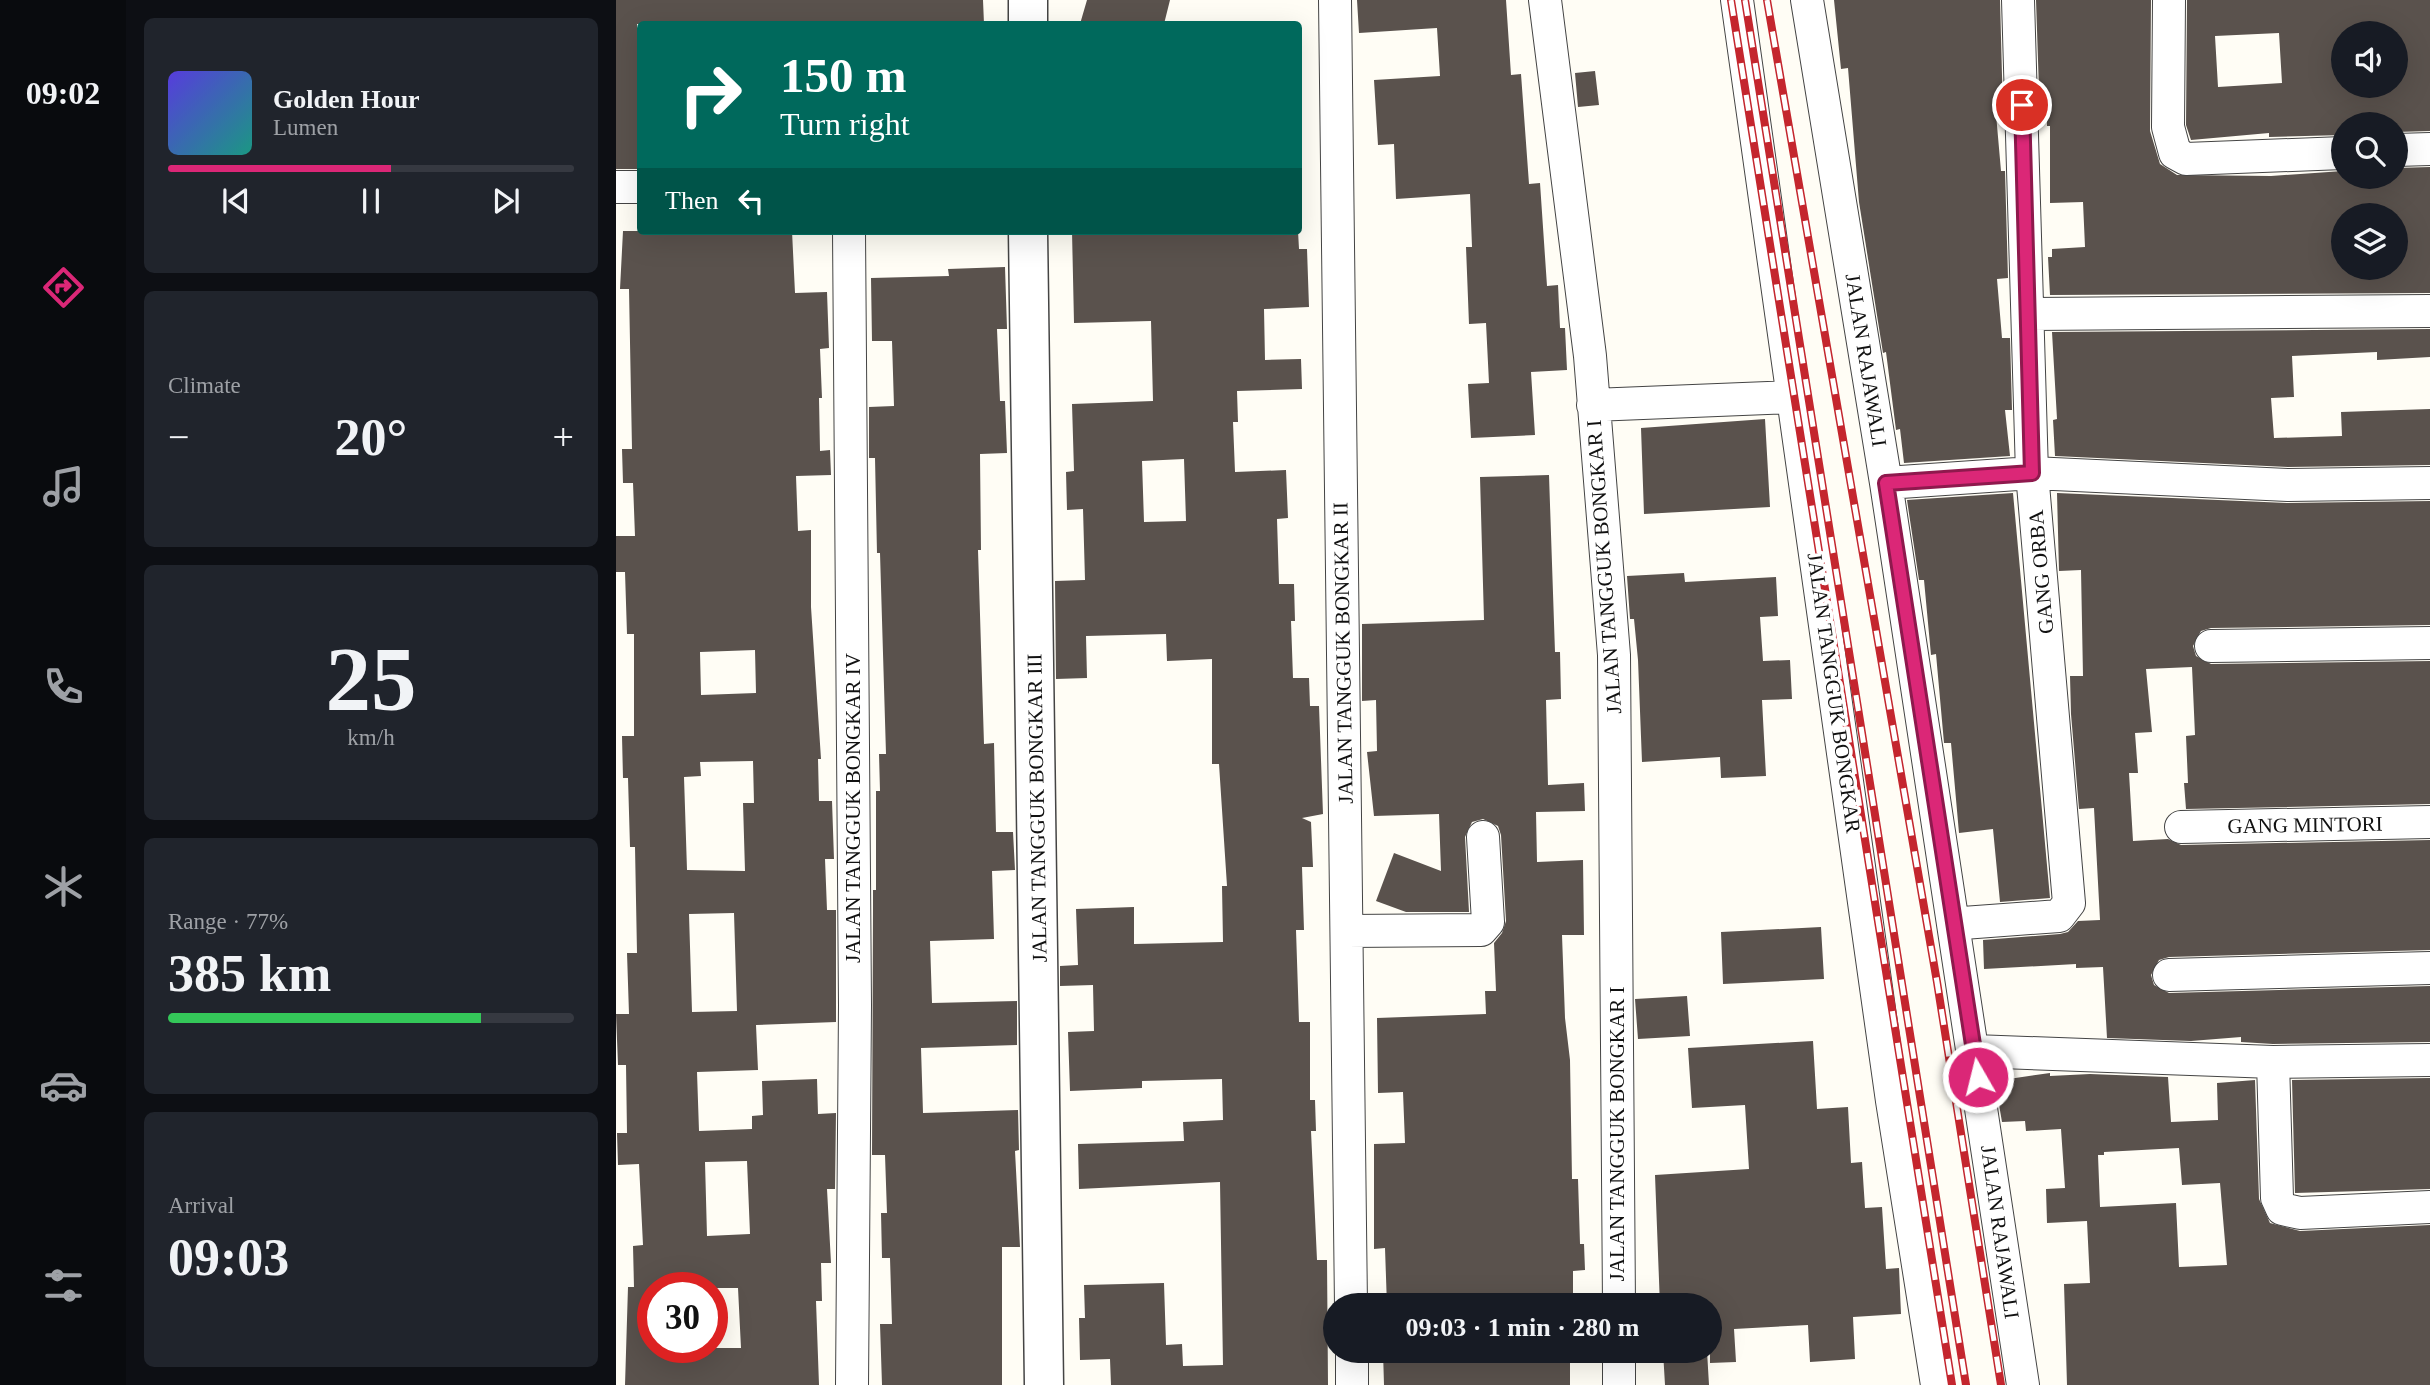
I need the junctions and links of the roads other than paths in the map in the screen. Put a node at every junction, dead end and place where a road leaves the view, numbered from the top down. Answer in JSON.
{"nodes":[{"id":1,"x":1028,"y":0,"type":"edge"},
{"id":2,"x":1335,"y":0,"type":"edge"},
{"id":3,"x":1545,"y":0,"type":"edge"},
{"id":4,"x":1737,"y":0,"type":"edge"},
{"id":5,"x":1807,"y":0,"type":"edge"},
{"id":6,"x":2018,"y":0,"type":"edge"},
{"id":7,"x":2169,"y":0,"type":"edge"},
{"id":8,"x":1028,"y":21,"type":"edge"},
{"id":9,"x":2430,"y":149,"type":"edge"},
{"id":10,"x":2408,"y":150,"type":"edge"},
{"id":11,"x":2331,"y":153,"type":"edge"},
{"id":12,"x":616,"y":187,"type":"edge"},
{"id":13,"x":637,"y":187,"type":"edge"},
{"id":14,"x":849,"y":235,"type":"edge"},
{"id":15,"x":1028,"y":235,"type":"edge"},
{"id":16,"x":2430,"y":311,"type":"edge"},
{"id":17,"x":2028,"y":314,"type":"junction"},
{"id":18,"x":1793,"y":397,"type":"junction"},
{"id":19,"x":1593,"y":405,"type":"junction"},
{"id":20,"x":2032,"y":473,"type":"junction"},
{"id":21,"x":1886,"y":483,"type":"junction"},
{"id":22,"x":2430,"y":483,"type":"edge"},
{"id":23,"x":2430,"y":643,"type":"edge"},
{"id":24,"x":2211,"y":646,"type":"dead end"},
{"id":25,"x":2430,"y":822,"type":"edge"},
{"id":26,"x":2181,"y":827,"type":"dead end"},
{"id":27,"x":1483,"y":837,"type":"dead end"},
{"id":28,"x":1963,"y":923,"type":"dead end"},
{"id":29,"x":1347,"y":931,"type":"junction"},
{"id":30,"x":2430,"y":968,"type":"edge"},
{"id":31,"x":2169,"y":975,"type":"dead end"},
{"id":32,"x":1974,"y":1051,"type":"junction"},
{"id":33,"x":2430,"y":1060,"type":"edge"},
{"id":34,"x":2273,"y":1062,"type":"junction"},
{"id":35,"x":2430,"y":1207,"type":"edge"},
{"id":36,"x":1351,"y":1293,"type":"edge"},
{"id":37,"x":1619,"y":1293,"type":"edge"},
{"id":38,"x":1352,"y":1363,"type":"edge"},
{"id":39,"x":1619,"y":1363,"type":"edge"},
{"id":40,"x":852,"y":1385,"type":"edge"},
{"id":41,"x":1044,"y":1385,"type":"edge"},
{"id":42,"x":1352,"y":1385,"type":"edge"},
{"id":43,"x":1619,"y":1385,"type":"edge"},
{"id":44,"x":1937,"y":1385,"type":"edge"},
{"id":45,"x":2023,"y":1385,"type":"edge"}],
"edges":[{"from":1,"to":8,"type":"street"},
{"from":2,"to":29,"type":"street","name":"JALAN TANGGUK BONGKAR II"},
{"from":3,"to":19,"type":"street","name":"JALAN TANGGUK BONGKAR I"},
{"from":4,"to":18,"type":"street","name":"JALAN TANGGUK BONGKAR"},
{"from":5,"to":21,"type":"street","name":"JALAN RAJAWALI"},
{"from":6,"to":17,"type":"street","name":"GANG ORBA"},
{"from":7,"to":11,"type":"street"},
{"from":9,"to":10,"type":"street"},
{"from":12,"to":13,"type":"street"},
{"from":14,"to":40,"type":"street","name":"JALAN TANGGUK BONGKAR IV"},
{"from":15,"to":41,"type":"street","name":"JALAN TANGGUK BONGKAR III"},
{"from":16,"to":17,"type":"street"},
{"from":17,"to":20,"type":"street","name":"GANG ORBA"},
{"from":18,"to":19,"type":"street"},
{"from":18,"to":44,"type":"street","name":"JALAN TANGGUK BONGKAR"},
{"from":19,"to":37,"type":"street","name":"JALAN TANGGUK BONGKAR I"},
{"from":20,"to":21,"type":"street"},
{"from":20,"to":22,"type":"street"},
{"from":20,"to":28,"type":"street","name":"GANG ORBA"},
{"from":21,"to":32,"type":"street","name":"JALAN RAJAWALI"},
{"from":23,"to":24,"type":"street"},
{"from":25,"to":26,"type":"street","name":"GANG MINTORI"},
{"from":27,"to":29,"type":"street"},
{"from":29,"to":36,"type":"street","name":"JALAN TANGGUK BONGKAR II"},
{"from":30,"to":31,"type":"street"},
{"from":32,"to":34,"type":"street"},
{"from":32,"to":45,"type":"street","name":"JALAN RAJAWALI"},
{"from":33,"to":34,"type":"street"},
{"from":34,"to":35,"type":"street"},
{"from":38,"to":42,"type":"street"},
{"from":39,"to":43,"type":"street"}]}
